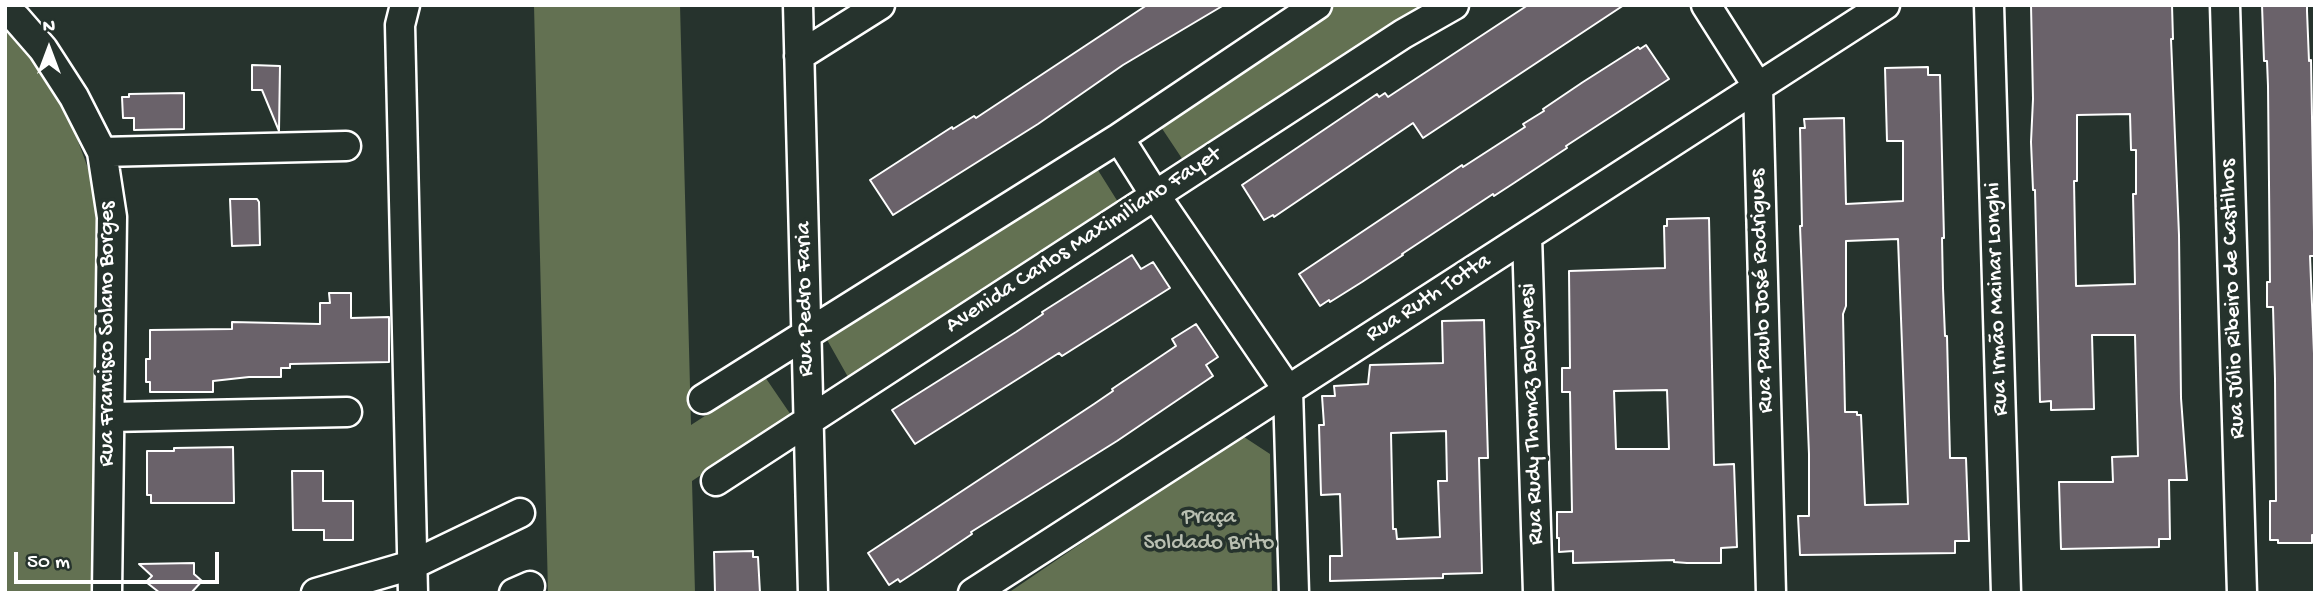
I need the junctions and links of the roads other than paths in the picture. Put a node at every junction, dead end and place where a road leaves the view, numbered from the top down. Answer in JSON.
{"nodes":[{"id":1,"x":405,"y":5,"type":"edge"},
{"id":2,"x":798,"y":5,"type":"edge"},
{"id":3,"x":880,"y":5,"type":"edge"},
{"id":4,"x":1317,"y":5,"type":"edge"},
{"id":5,"x":1454,"y":5,"type":"edge"},
{"id":6,"x":1706,"y":5,"type":"edge"},
{"id":7,"x":1885,"y":5,"type":"edge"},
{"id":8,"x":1989,"y":5,"type":"edge"},
{"id":9,"x":2225,"y":5,"type":"edge"},
{"id":10,"x":15,"y":11,"type":"edge"},
{"id":11,"x":799,"y":56,"type":"junction"},
{"id":12,"x":1758,"y":87,"type":"junction"},
{"id":13,"x":1119,"y":138,"type":"junction"},
{"id":14,"x":346,"y":146,"type":"dead end"},
{"id":15,"x":102,"y":152,"type":"junction"},
{"id":16,"x":1155,"y":195,"type":"junction"},
{"id":17,"x":1527,"y":236,"type":"junction"},
{"id":18,"x":807,"y":335,"type":"junction"},
{"id":19,"x":1288,"y":390,"type":"junction"},
{"id":20,"x":703,"y":399,"type":"dead end"},
{"id":21,"x":347,"y":412,"type":"dead end"},
{"id":22,"x":110,"y":417,"type":"junction"},
{"id":23,"x":808,"y":420,"type":"junction"},
{"id":24,"x":716,"y":481,"type":"dead end"},
{"id":25,"x":520,"y":513,"type":"dead end"},
{"id":26,"x":413,"y":579,"type":"edge"},
{"id":27,"x":107,"y":593,"type":"edge"},
{"id":28,"x":316,"y":593,"type":"edge"},
{"id":29,"x":813,"y":593,"type":"edge"},
{"id":30,"x":973,"y":593,"type":"edge"},
{"id":31,"x":1294,"y":593,"type":"edge"},
{"id":32,"x":1538,"y":593,"type":"edge"},
{"id":33,"x":1771,"y":593,"type":"edge"},
{"id":34,"x":2006,"y":593,"type":"edge"},
{"id":35,"x":2242,"y":593,"type":"edge"}],
"edges":[{"from":1,"to":26,"type":"street"},
{"from":2,"to":11,"type":"street","name":"Rua Pedro Faria"},
{"from":3,"to":11,"type":"street"},
{"from":4,"to":13,"type":"street"},
{"from":5,"to":16,"type":"street","name":"Avenida Carlos Maximiliano Fayet"},
{"from":6,"to":12,"type":"street"},
{"from":7,"to":12,"type":"street","name":"Rua Ruth Totta"},
{"from":8,"to":34,"type":"street","name":"Rua Irmão Mainar Longhi"},
{"from":9,"to":35,"type":"street","name":"Rua Júlio Ribeiro de Castilhos"},
{"from":10,"to":15,"type":"street","name":"Rua Francisco Solano Borges"},
{"from":11,"to":18,"type":"street","name":"Rua Pedro Faria"},
{"from":12,"to":17,"type":"street","name":"Rua Ruth Totta"},
{"from":12,"to":33,"type":"street","name":"Rua Paulo José Rodrigues"},
{"from":13,"to":16,"type":"street"},
{"from":13,"to":18,"type":"street"},
{"from":14,"to":15,"type":"street"},
{"from":15,"to":22,"type":"street","name":"Rua Francisco Solano Borges"},
{"from":16,"to":19,"type":"street"},
{"from":16,"to":23,"type":"street","name":"Avenida Carlos Maximiliano Fayet"},
{"from":17,"to":19,"type":"street","name":"Rua Ruth Totta"},
{"from":17,"to":32,"type":"street","name":"Rua Rudy Thomaz Bolognesi"},
{"from":18,"to":20,"type":"street"},
{"from":18,"to":23,"type":"street","name":"Rua Pedro Faria"},
{"from":19,"to":30,"type":"street","name":"Rua Ruth Totta"},
{"from":19,"to":31,"type":"street"},
{"from":21,"to":22,"type":"street"},
{"from":22,"to":27,"type":"street","name":"Rua Francisco Solano Borges"},
{"from":23,"to":24,"type":"street","name":"Avenida Carlos Maximiliano Fayet"},
{"from":23,"to":29,"type":"street","name":"Rua Pedro Faria"},
{"from":25,"to":26,"type":"street"},
{"from":26,"to":28,"type":"street"}]}
